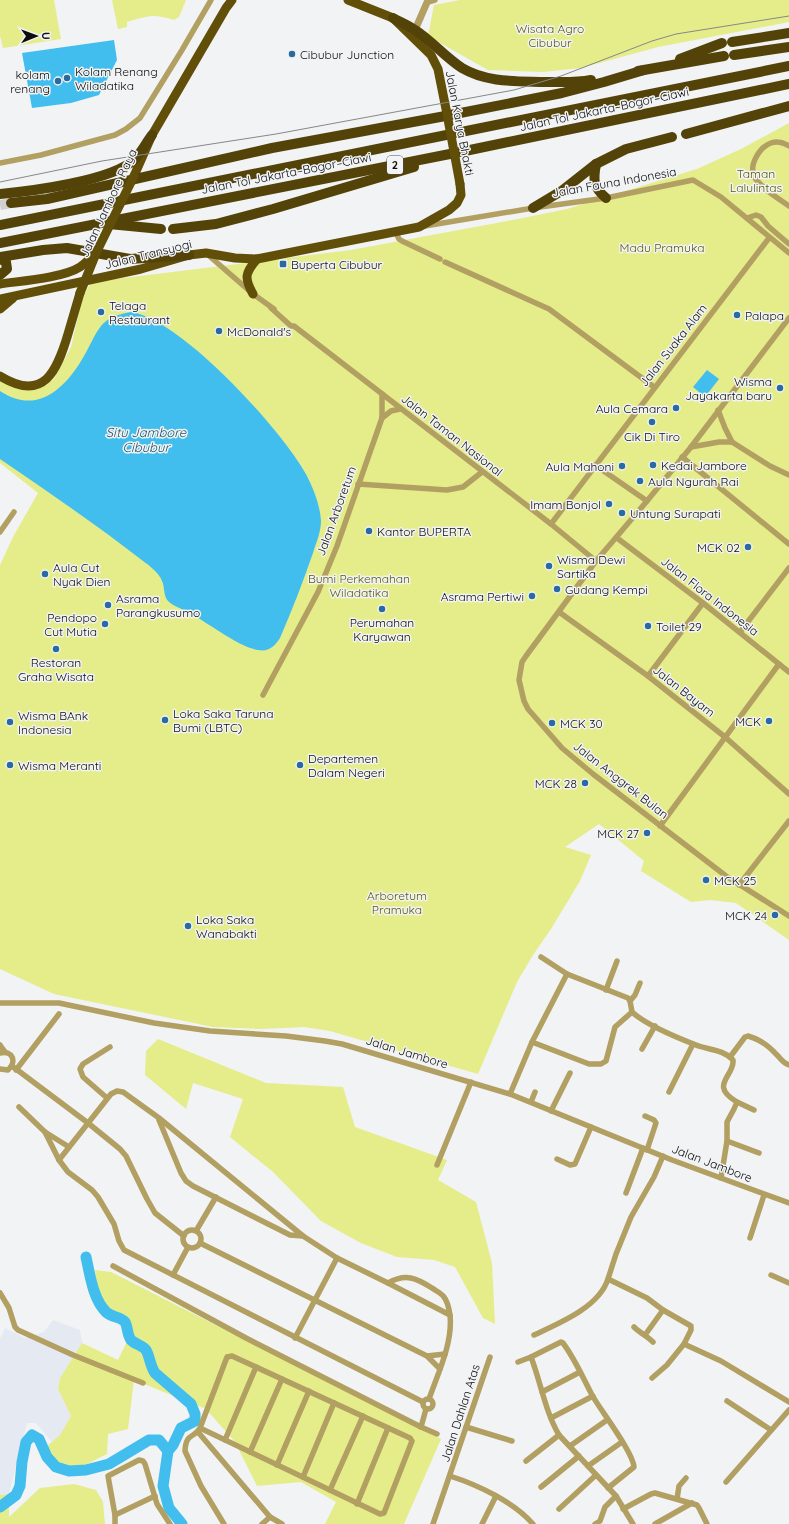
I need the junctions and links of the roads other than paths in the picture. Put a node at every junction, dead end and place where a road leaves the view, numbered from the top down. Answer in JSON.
{"nodes":[{"id":1,"x":211,"y":0,"type":"edge"},
{"id":2,"x":232,"y":0,"type":"edge"},
{"id":3,"x":348,"y":0,"type":"edge"},
{"id":4,"x":430,"y":1,"type":"edge"},
{"id":5,"x":393,"y":18,"type":"junction"},
{"id":6,"x":415,"y":30,"type":"junction"},
{"id":7,"x":789,"y":33,"type":"edge"},
{"id":8,"x":789,"y":47,"type":"edge"},
{"id":9,"x":789,"y":66,"type":"edge"},
{"id":10,"x":649,"y":69,"type":"junction"},
{"id":11,"x":789,"y":84,"type":"edge"},
{"id":12,"x":789,"y":106,"type":"edge"},
{"id":13,"x":686,"y":134,"type":"dead end"},
{"id":14,"x":152,"y":135,"type":"junction"},
{"id":15,"x":672,"y":137,"type":"dead end"},
{"id":16,"x":789,"y":146,"type":"edge"},
{"id":17,"x":465,"y":151,"type":"junction"},
{"id":18,"x":0,"y":163,"type":"edge"},
{"id":19,"x":596,"y":164,"type":"junction"},
{"id":20,"x":0,"y":194,"type":"edge"},
{"id":21,"x":606,"y":198,"type":"junction"},
{"id":22,"x":11,"y":203,"type":"tunnel mouth"},
{"id":23,"x":789,"y":206,"type":"edge"},
{"id":24,"x":533,"y":208,"type":"junction"},
{"id":25,"x":747,"y":218,"type":"junction"},
{"id":26,"x":96,"y":223,"type":"junction"},
{"id":27,"x":0,"y":225,"type":"edge"},
{"id":28,"x":420,"y":227,"type":"junction"},
{"id":29,"x":161,"y":229,"type":"dead end"},
{"id":30,"x":173,"y":229,"type":"dead end"},
{"id":31,"x":396,"y":233,"type":"junction"},
{"id":32,"x":769,"y":238,"type":"junction"},
{"id":33,"x":0,"y":243,"type":"edge"},
{"id":34,"x":789,"y":244,"type":"edge"},
{"id":35,"x":97,"y":251,"type":"junction"},
{"id":36,"x":206,"y":253,"type":"junction"},
{"id":37,"x":789,"y":253,"type":"edge"},
{"id":38,"x":189,"y":254,"type":"junction"},
{"id":39,"x":0,"y":258,"type":"edge"},
{"id":40,"x":257,"y":259,"type":"junction"},
{"id":41,"x":0,"y":275,"type":"edge"},
{"id":42,"x":0,"y":284,"type":"edge"},
{"id":43,"x":253,"y":294,"type":"junction"},
{"id":44,"x":16,"y":296,"type":"junction"},
{"id":45,"x":0,"y":299,"type":"edge"},
{"id":46,"x":0,"y":309,"type":"edge"},
{"id":47,"x":789,"y":318,"type":"edge"},
{"id":48,"x":0,"y":376,"type":"edge"},
{"id":49,"x":654,"y":388,"type":"junction"},
{"id":50,"x":382,"y":394,"type":"junction"},
{"id":51,"x":400,"y":409,"type":"junction"},
{"id":52,"x":718,"y":410,"type":"junction"},
{"id":53,"x":382,"y":418,"type":"junction"},
{"id":54,"x":732,"y":442,"type":"junction"},
{"id":55,"x":691,"y":447,"type":"junction"},
{"id":56,"x":682,"y":457,"type":"junction"},
{"id":57,"x":595,"y":465,"type":"junction"},
{"id":58,"x":482,"y":472,"type":"junction"},
{"id":59,"x":789,"y":475,"type":"edge"},
{"id":60,"x":358,"y":484,"type":"junction"},
{"id":61,"x":647,"y":501,"type":"junction"},
{"id":62,"x":14,"y":512,"type":"dead end"},
{"id":63,"x":551,"y":524,"type":"junction"},
{"id":64,"x":0,"y":532,"type":"edge"},
{"id":65,"x":616,"y":538,"type":"junction"},
{"id":66,"x":789,"y":544,"type":"edge"},
{"id":67,"x":596,"y":561,"type":"junction"},
{"id":68,"x":789,"y":568,"type":"edge"},
{"id":69,"x":703,"y":603,"type":"junction"},
{"id":70,"x":559,"y":612,"type":"junction"},
{"id":71,"x":740,"y":632,"type":"junction"},
{"id":72,"x":779,"y":664,"type":"junction"},
{"id":73,"x":789,"y":672,"type":"edge"},
{"id":74,"x":648,"y":676,"type":"junction"},
{"id":75,"x":263,"y":695,"type":"dead end"},
{"id":76,"x":725,"y":738,"type":"junction"},
{"id":77,"x":789,"y":794,"type":"edge"},
{"id":78,"x":789,"y":821,"type":"edge"},
{"id":79,"x":660,"y":826,"type":"junction"},
{"id":80,"x":739,"y":884,"type":"junction"},
{"id":81,"x":789,"y":916,"type":"edge"},
{"id":82,"x":541,"y":956,"type":"dead end"},
{"id":83,"x":617,"y":961,"type":"dead end"},
{"id":84,"x":567,"y":974,"type":"junction"},
{"id":85,"x":640,"y":983,"type":"dead end"},
{"id":86,"x":606,"y":990,"type":"junction"},
{"id":87,"x":630,"y":1001,"type":"junction"},
{"id":88,"x":0,"y":1003,"type":"edge"},
{"id":89,"x":632,"y":1012,"type":"junction"},
{"id":90,"x":59,"y":1014,"type":"dead end"},
{"id":91,"x":655,"y":1026,"type":"junction"},
{"id":92,"x":532,"y":1042,"type":"junction"},
{"id":93,"x":693,"y":1044,"type":"junction"},
{"id":94,"x":0,"y":1045,"type":"edge"},
{"id":95,"x":110,"y":1047,"type":"dead end"},
{"id":96,"x":642,"y":1049,"type":"dead end"},
{"id":97,"x":2,"y":1053,"type":"edge"},
{"id":98,"x":730,"y":1057,"type":"junction"},
{"id":99,"x":789,"y":1065,"type":"edge"},
{"id":100,"x":14,"y":1068,"type":"junction"},
{"id":101,"x":0,"y":1069,"type":"edge"},
{"id":102,"x":570,"y":1073,"type":"dead end"},
{"id":103,"x":471,"y":1082,"type":"junction"},
{"id":104,"x":535,"y":1092,"type":"dead end"},
{"id":105,"x":669,"y":1092,"type":"dead end"},
{"id":106,"x":510,"y":1094,"type":"junction"},
{"id":107,"x":107,"y":1098,"type":"junction"},
{"id":108,"x":531,"y":1102,"type":"junction"},
{"id":109,"x":737,"y":1102,"type":"junction"},
{"id":110,"x":19,"y":1107,"type":"dead end"},
{"id":111,"x":754,"y":1110,"type":"dead end"},
{"id":112,"x":551,"y":1111,"type":"junction"},
{"id":113,"x":645,"y":1116,"type":"dead end"},
{"id":114,"x":159,"y":1118,"type":"junction"},
{"id":115,"x":88,"y":1123,"type":"junction"},
{"id":116,"x":591,"y":1127,"type":"junction"},
{"id":117,"x":45,"y":1132,"type":"junction"},
{"id":118,"x":727,"y":1142,"type":"junction"},
{"id":119,"x":69,"y":1147,"type":"junction"},
{"id":120,"x":645,"y":1149,"type":"junction"},
{"id":121,"x":759,"y":1153,"type":"dead end"},
{"id":122,"x":663,"y":1156,"type":"junction"},
{"id":123,"x":557,"y":1159,"type":"dead end"},
{"id":124,"x":59,"y":1160,"type":"junction"},
{"id":125,"x":437,"y":1165,"type":"dead end"},
{"id":126,"x":721,"y":1178,"type":"junction"},
{"id":127,"x":626,"y":1193,"type":"dead end"},
{"id":128,"x":764,"y":1195,"type":"junction"},
{"id":129,"x":216,"y":1198,"type":"junction"},
{"id":130,"x":789,"y":1203,"type":"edge"},
{"id":131,"x":196,"y":1231,"type":"junction"},
{"id":132,"x":184,"y":1236,"type":"junction"},
{"id":133,"x":303,"y":1236,"type":"junction"},
{"id":134,"x":750,"y":1238,"type":"dead end"},
{"id":135,"x":200,"y":1243,"type":"junction"},
{"id":136,"x":188,"y":1247,"type":"junction"},
{"id":137,"x":336,"y":1258,"type":"junction"},
{"id":138,"x":113,"y":1266,"type":"dead end"},
{"id":139,"x":173,"y":1275,"type":"junction"},
{"id":140,"x":771,"y":1275,"type":"dead end"},
{"id":141,"x":608,"y":1279,"type":"junction"},
{"id":142,"x":388,"y":1283,"type":"junction"},
{"id":143,"x":789,"y":1283,"type":"edge"},
{"id":144,"x":0,"y":1293,"type":"edge"},
{"id":145,"x":315,"y":1300,"type":"junction"},
{"id":146,"x":663,"y":1310,"type":"junction"},
{"id":147,"x":450,"y":1315,"type":"junction"},
{"id":148,"x":634,"y":1327,"type":"dead end"},
{"id":149,"x":534,"y":1335,"type":"dead end"},
{"id":150,"x":645,"y":1335,"type":"junction"},
{"id":151,"x":295,"y":1338,"type":"junction"},
{"id":152,"x":653,"y":1342,"type":"dead end"},
{"id":153,"x":684,"y":1344,"type":"junction"},
{"id":154,"x":445,"y":1354,"type":"junction"},
{"id":155,"x":427,"y":1356,"type":"junction"},
{"id":156,"x":490,"y":1357,"type":"dead end"},
{"id":157,"x":531,"y":1357,"type":"junction"},
{"id":158,"x":518,"y":1362,"type":"dead end"},
{"id":159,"x":256,"y":1366,"type":"junction"},
{"id":160,"x":440,"y":1369,"type":"junction"},
{"id":161,"x":580,"y":1372,"type":"junction"},
{"id":162,"x":652,"y":1378,"type":"dead end"},
{"id":163,"x":282,"y":1379,"type":"junction"},
{"id":164,"x":144,"y":1382,"type":"dead end"},
{"id":165,"x":309,"y":1391,"type":"junction"},
{"id":166,"x":542,"y":1392,"type":"junction"},
{"id":167,"x":593,"y":1396,"type":"junction"},
{"id":168,"x":426,"y":1401,"type":"junction"},
{"id":169,"x":727,"y":1401,"type":"dead end"},
{"id":170,"x":334,"y":1402,"type":"junction"},
{"id":171,"x":789,"y":1402,"type":"edge"},
{"id":172,"x":426,"y":1409,"type":"junction"},
{"id":173,"x":789,"y":1410,"type":"edge"},
{"id":174,"x":362,"y":1416,"type":"junction"},
{"id":175,"x":551,"y":1418,"type":"junction"},
{"id":176,"x":607,"y":1420,"type":"junction"},
{"id":177,"x":421,"y":1427,"type":"junction"},
{"id":178,"x":466,"y":1427,"type":"junction"},
{"id":179,"x":388,"y":1428,"type":"junction"},
{"id":180,"x":199,"y":1430,"type":"junction"},
{"id":181,"x":771,"y":1430,"type":"junction"},
{"id":182,"x":437,"y":1434,"type":"dead end"},
{"id":183,"x":559,"y":1435,"type":"junction"},
{"id":184,"x":225,"y":1440,"type":"junction"},
{"id":185,"x":512,"y":1441,"type":"dead end"},
{"id":186,"x":622,"y":1442,"type":"junction"},
{"id":187,"x":570,"y":1446,"type":"junction"},
{"id":188,"x":250,"y":1452,"type":"junction"},
{"id":189,"x":579,"y":1456,"type":"junction"},
{"id":190,"x":526,"y":1461,"type":"dead end"},
{"id":191,"x":277,"y":1465,"type":"junction"},
{"id":192,"x":588,"y":1466,"type":"junction"},
{"id":193,"x":596,"y":1475,"type":"junction"},
{"id":194,"x":450,"y":1476,"type":"junction"},
{"id":195,"x":303,"y":1477,"type":"junction"},
{"id":196,"x":686,"y":1478,"type":"dead end"},
{"id":197,"x":726,"y":1482,"type":"dead end"},
{"id":198,"x":541,"y":1487,"type":"dead end"},
{"id":199,"x":608,"y":1488,"type":"junction"},
{"id":200,"x":330,"y":1490,"type":"junction"},
{"id":201,"x":155,"y":1496,"type":"junction"},
{"id":202,"x":496,"y":1496,"type":"junction"},
{"id":203,"x":616,"y":1496,"type":"junction"},
{"id":204,"x":677,"y":1499,"type":"junction"},
{"id":205,"x":692,"y":1503,"type":"junction"},
{"id":206,"x":357,"y":1504,"type":"junction"},
{"id":207,"x":623,"y":1508,"type":"junction"},
{"id":208,"x":559,"y":1509,"type":"dead end"},
{"id":209,"x":115,"y":1515,"type":"junction"},
{"id":210,"x":270,"y":1517,"type":"junction"},
{"id":211,"x":599,"y":1523,"type":"edge"},
{"id":212,"x":115,"y":1524,"type":"edge"},
{"id":213,"x":170,"y":1524,"type":"edge"},
{"id":214,"x":224,"y":1524,"type":"edge"},
{"id":215,"x":262,"y":1524,"type":"edge"},
{"id":216,"x":282,"y":1524,"type":"edge"},
{"id":217,"x":433,"y":1524,"type":"edge"},
{"id":218,"x":482,"y":1524,"type":"edge"},
{"id":219,"x":533,"y":1524,"type":"edge"},
{"id":220,"x":633,"y":1524,"type":"edge"},
{"id":221,"x":655,"y":1524,"type":"edge"},
{"id":222,"x":707,"y":1524,"type":"edge"}],
"edges":[{"from":1,"to":18,"type":"street"},
{"from":2,"to":14,"type":"highway","name":"Jalan Jambore Raya"},
{"from":3,"to":5,"type":"highway"},
{"from":4,"to":6,"type":"street"},
{"from":5,"to":6,"type":"highway"},
{"from":5,"to":28,"type":"highway","name":"Jalan Karya Bhakti","bridge":true},
{"from":6,"to":10,"type":"highway"},
{"from":7,"to":10,"type":"highway"},
{"from":8,"to":10,"type":"highway"},
{"from":9,"to":27,"type":"highway","name":"Jalan Tol Jakarta–Bogor–Ciawi","number":"2"},
{"from":10,"to":22,"type":"highway"},
{"from":11,"to":17,"type":"highway","name":"Jalan Tol Jakarta–Bogor–Ciawi","number":"2"},
{"from":12,"to":13,"type":"highway"},
{"from":14,"to":20,"type":"highway"},
{"from":14,"to":35,"type":"highway","name":"Jalan Jambore Raya","bridge":true},
{"from":15,"to":19,"type":"highway"},
{"from":16,"to":23,"type":"street"},
{"from":17,"to":26,"type":"highway","name":"Jalan Tol Jakarta–Bogor–Ciawi","number":"2"},
{"from":17,"to":30,"type":"highway"},
{"from":19,"to":21,"type":"highway"},
{"from":19,"to":24,"type":"highway"},
{"from":21,"to":24,"type":"street","name":"Jalan Fauna Indonesia"},
{"from":21,"to":25,"type":"street","name":"Jalan Fauna Indonesia"},
{"from":24,"to":28,"type":"street","name":"Jalan Fauna Indonesia"},
{"from":25,"to":32,"type":"street","name":"Jalan Fauna Indonesia"},
{"from":25,"to":34,"type":"street"},
{"from":26,"to":29,"type":"highway"},
{"from":26,"to":33,"type":"highway","name":"Jalan Tol Jakarta–Bogor–Ciawi","number":"2"},
{"from":28,"to":31,"type":"highway","name":"Jalan Transyogi"},
{"from":31,"to":40,"type":"highway","name":"Jalan Transyogi"},
{"from":31,"to":49,"type":"street"},
{"from":32,"to":37,"type":"street","name":"Jalan Fauna Indonesia"},
{"from":32,"to":49,"type":"street","name":"Jalan Suaka Alam"},
{"from":35,"to":42,"type":"highway","name":"Jalan Transyogi","bridge":true},
{"from":35,"to":48,"type":"highway","name":"Jalan Jambore Raya","bridge":true},
{"from":36,"to":38,"type":"highway","name":"Jalan Transyogi"},
{"from":36,"to":40,"type":"highway","name":"Jalan Transyogi"},
{"from":36,"to":43,"type":"street","name":"Jalan Taman Nasional"},
{"from":38,"to":39,"type":"highway"},
{"from":38,"to":44,"type":"highway","name":"Jalan Transyogi"},
{"from":39,"to":41,"type":"highway"},
{"from":40,"to":43,"type":"highway"},
{"from":43,"to":50,"type":"street","name":"Jalan Taman Nasional"},
{"from":44,"to":45,"type":"highway","name":"Jalan Transyogi"},
{"from":44,"to":46,"type":"highway"},
{"from":47,"to":52,"type":"street","name":"Jalan Anggrek Bulan"},
{"from":49,"to":57,"type":"street","name":"Jalan Suaka Alam"},
{"from":50,"to":51,"type":"street","name":"Jalan Taman Nasional"},
{"from":50,"to":53,"type":"street","name":"Jalan Arboretum"},
{"from":51,"to":53,"type":"street"},
{"from":51,"to":58,"type":"street","name":"Jalan Taman Nasional"},
{"from":52,"to":54,"type":"street"},
{"from":52,"to":55,"type":"street","name":"Jalan Anggrek Bulan"},
{"from":53,"to":60,"type":"street","name":"Jalan Arboretum"},
{"from":54,"to":55,"type":"street"},
{"from":54,"to":59,"type":"street"},
{"from":55,"to":56,"type":"street","name":"Jalan Anggrek Bulan"},
{"from":56,"to":61,"type":"street","name":"Jalan Anggrek Bulan"},
{"from":56,"to":66,"type":"street"},
{"from":57,"to":61,"type":"street"},
{"from":57,"to":63,"type":"street","name":"Jalan Suaka Alam"},
{"from":58,"to":60,"type":"street"},
{"from":58,"to":63,"type":"street","name":"Jalan Taman Nasional"},
{"from":60,"to":75,"type":"street","name":"Jalan Arboretum"},
{"from":61,"to":65,"type":"street","name":"Jalan Anggrek Bulan"},
{"from":62,"to":64,"type":"street"},
{"from":63,"to":67,"type":"street","name":"Jalan Taman Nasional"},
{"from":65,"to":67,"type":"street","name":"Jalan Anggrek Bulan"},
{"from":65,"to":69,"type":"street","name":"Jalan Flora Indonesia"},
{"from":67,"to":70,"type":"street","name":"Jalan Anggrek Bulan"},
{"from":68,"to":71,"type":"street"},
{"from":69,"to":71,"type":"street","name":"Jalan Flora Indonesia"},
{"from":69,"to":74,"type":"street"},
{"from":70,"to":74,"type":"street","name":"Jalan Bayam"},
{"from":70,"to":79,"type":"street","name":"Jalan Anggrek Bulan"},
{"from":71,"to":72,"type":"street","name":"Jalan Flora Indonesia"},
{"from":72,"to":73,"type":"street","name":"Jalan Flora Indonesia"},
{"from":72,"to":76,"type":"street"},
{"from":74,"to":76,"type":"street","name":"Jalan Bayam"},
{"from":76,"to":77,"type":"street","name":"Jalan Bayam"},
{"from":76,"to":79,"type":"street"},
{"from":78,"to":80,"type":"street"},
{"from":79,"to":80,"type":"street","name":"Jalan Anggrek Bulan"},
{"from":80,"to":81,"type":"street","name":"Jalan Anggrek Bulan"},
{"from":82,"to":84,"type":"street"},
{"from":83,"to":86,"type":"street"},
{"from":84,"to":86,"type":"street"},
{"from":84,"to":92,"type":"street"},
{"from":85,"to":87,"type":"street"},
{"from":86,"to":87,"type":"street"},
{"from":87,"to":89,"type":"street"},
{"from":88,"to":103,"type":"street","name":"Jalan Jambore"},
{"from":89,"to":91,"type":"street"},
{"from":89,"to":92,"type":"street"},
{"from":90,"to":100,"type":"street"},
{"from":91,"to":93,"type":"street"},
{"from":91,"to":96,"type":"street"},
{"from":92,"to":106,"type":"street"},
{"from":93,"to":98,"type":"street"},
{"from":93,"to":105,"type":"street"},
{"from":94,"to":97,"type":"street"},
{"from":95,"to":107,"type":"street"},
{"from":97,"to":100,"type":"street"},
{"from":98,"to":99,"type":"street"},
{"from":98,"to":109,"type":"street"},
{"from":100,"to":101,"type":"street"},
{"from":100,"to":115,"type":"street"},
{"from":102,"to":112,"type":"street"},
{"from":103,"to":106,"type":"street","name":"Jalan Jambore"},
{"from":103,"to":125,"type":"street"},
{"from":104,"to":108,"type":"street"},
{"from":106,"to":108,"type":"street","name":"Jalan Jambore"},
{"from":107,"to":114,"type":"street"},
{"from":107,"to":115,"type":"street"},
{"from":108,"to":112,"type":"street","name":"Jalan Jambore"},
{"from":109,"to":111,"type":"street"},
{"from":109,"to":118,"type":"street"},
{"from":110,"to":117,"type":"street"},
{"from":112,"to":116,"type":"street","name":"Jalan Jambore"},
{"from":113,"to":120,"type":"street"},
{"from":114,"to":129,"type":"street"},
{"from":114,"to":133,"type":"street"},
{"from":115,"to":119,"type":"street"},
{"from":115,"to":132,"type":"street"},
{"from":116,"to":120,"type":"street","name":"Jalan Jambore"},
{"from":116,"to":123,"type":"street"},
{"from":117,"to":119,"type":"street"},
{"from":117,"to":124,"type":"street"},
{"from":118,"to":121,"type":"street"},
{"from":118,"to":126,"type":"street"},
{"from":119,"to":124,"type":"street"},
{"from":120,"to":122,"type":"street","name":"Jalan Jambore"},
{"from":120,"to":127,"type":"street"},
{"from":122,"to":126,"type":"street","name":"Jalan Jambore"},
{"from":122,"to":141,"type":"street"},
{"from":124,"to":139,"type":"street"},
{"from":126,"to":128,"type":"street","name":"Jalan Jambore"},
{"from":128,"to":130,"type":"street","name":"Jalan Jambore"},
{"from":128,"to":134,"type":"street"},
{"from":129,"to":131,"type":"street"},
{"from":129,"to":133,"type":"street"},
{"from":131,"to":132,"type":"street"},
{"from":131,"to":135,"type":"street"},
{"from":132,"to":136,"type":"street"},
{"from":133,"to":137,"type":"street"},
{"from":135,"to":136,"type":"street"},
{"from":135,"to":145,"type":"street"},
{"from":136,"to":139,"type":"street"},
{"from":137,"to":142,"type":"street"},
{"from":137,"to":145,"type":"street"},
{"from":138,"to":177,"type":"street"},
{"from":139,"to":151,"type":"street"},
{"from":140,"to":143,"type":"street"},
{"from":141,"to":146,"type":"street"},
{"from":141,"to":149,"type":"street"},
{"from":142,"to":147,"type":"street"},
{"from":142,"to":147,"type":"street"},
{"from":144,"to":164,"type":"street"},
{"from":145,"to":151,"type":"street"},
{"from":145,"to":155,"type":"street"},
{"from":146,"to":150,"type":"street"},
{"from":146,"to":153,"type":"street"},
{"from":147,"to":154,"type":"street"},
{"from":148,"to":150,"type":"street"},
{"from":150,"to":152,"type":"street"},
{"from":151,"to":168,"type":"street"},
{"from":153,"to":162,"type":"street"},
{"from":153,"to":171,"type":"street"},
{"from":154,"to":155,"type":"street"},
{"from":154,"to":160,"type":"street"},
{"from":155,"to":160,"type":"street"},
{"from":156,"to":178,"type":"street","name":"Jalan Dahlan Atas"},
{"from":157,"to":158,"type":"street"},
{"from":157,"to":161,"type":"street"},
{"from":157,"to":166,"type":"street"},
{"from":159,"to":163,"type":"street"},
{"from":159,"to":180,"type":"street"},
{"from":159,"to":184,"type":"street"},
{"from":160,"to":168,"type":"street"},
{"from":161,"to":166,"type":"street"},
{"from":161,"to":167,"type":"street"},
{"from":163,"to":165,"type":"street"},
{"from":163,"to":188,"type":"street"},
{"from":165,"to":170,"type":"street"},
{"from":165,"to":191,"type":"street"},
{"from":166,"to":175,"type":"street"},
{"from":167,"to":175,"type":"street"},
{"from":167,"to":176,"type":"street"},
{"from":168,"to":172,"type":"street"},
{"from":168,"to":172,"type":"street"},
{"from":169,"to":181,"type":"street"},
{"from":170,"to":174,"type":"street"},
{"from":170,"to":195,"type":"street"},
{"from":172,"to":177,"type":"street"},
{"from":173,"to":181,"type":"street"},
{"from":174,"to":179,"type":"street"},
{"from":174,"to":200,"type":"street"},
{"from":175,"to":183,"type":"street"},
{"from":176,"to":186,"type":"street"},
{"from":176,"to":187,"type":"street"},
{"from":177,"to":182,"type":"street"},
{"from":178,"to":185,"type":"street"},
{"from":178,"to":194,"type":"street","name":"Jalan Dahlan Atas"},
{"from":179,"to":206,"type":"street"},
{"from":179,"to":206,"type":"street"},
{"from":180,"to":184,"type":"street"},
{"from":180,"to":210,"type":"street"},
{"from":180,"to":214,"type":"street"},
{"from":181,"to":197,"type":"street"},
{"from":183,"to":187,"type":"street"},
{"from":183,"to":190,"type":"street"},
{"from":184,"to":188,"type":"street"},
{"from":186,"to":192,"type":"street"},
{"from":186,"to":199,"type":"street"},
{"from":187,"to":189,"type":"street"},
{"from":188,"to":191,"type":"street"},
{"from":189,"to":192,"type":"street"},
{"from":189,"to":198,"type":"street"},
{"from":191,"to":195,"type":"street"},
{"from":192,"to":193,"type":"street"},
{"from":193,"to":199,"type":"street"},
{"from":193,"to":208,"type":"street"},
{"from":194,"to":202,"type":"street"},
{"from":194,"to":217,"type":"street","name":"Jalan Dahlan Atas"},
{"from":195,"to":200,"type":"street"},
{"from":196,"to":204,"type":"street"},
{"from":199,"to":203,"type":"street"},
{"from":200,"to":206,"type":"street"},
{"from":201,"to":209,"type":"street"},
{"from":201,"to":209,"type":"street"},
{"from":201,"to":213,"type":"street"},
{"from":202,"to":218,"type":"street"},
{"from":202,"to":219,"type":"street"},
{"from":203,"to":207,"type":"street"},
{"from":203,"to":211,"type":"street"},
{"from":204,"to":205,"type":"street"},
{"from":204,"to":207,"type":"street"},
{"from":205,"to":221,"type":"street"},
{"from":205,"to":222,"type":"street"},
{"from":207,"to":220,"type":"street"},
{"from":209,"to":212,"type":"street"},
{"from":210,"to":215,"type":"street"},
{"from":210,"to":216,"type":"street"}]}
